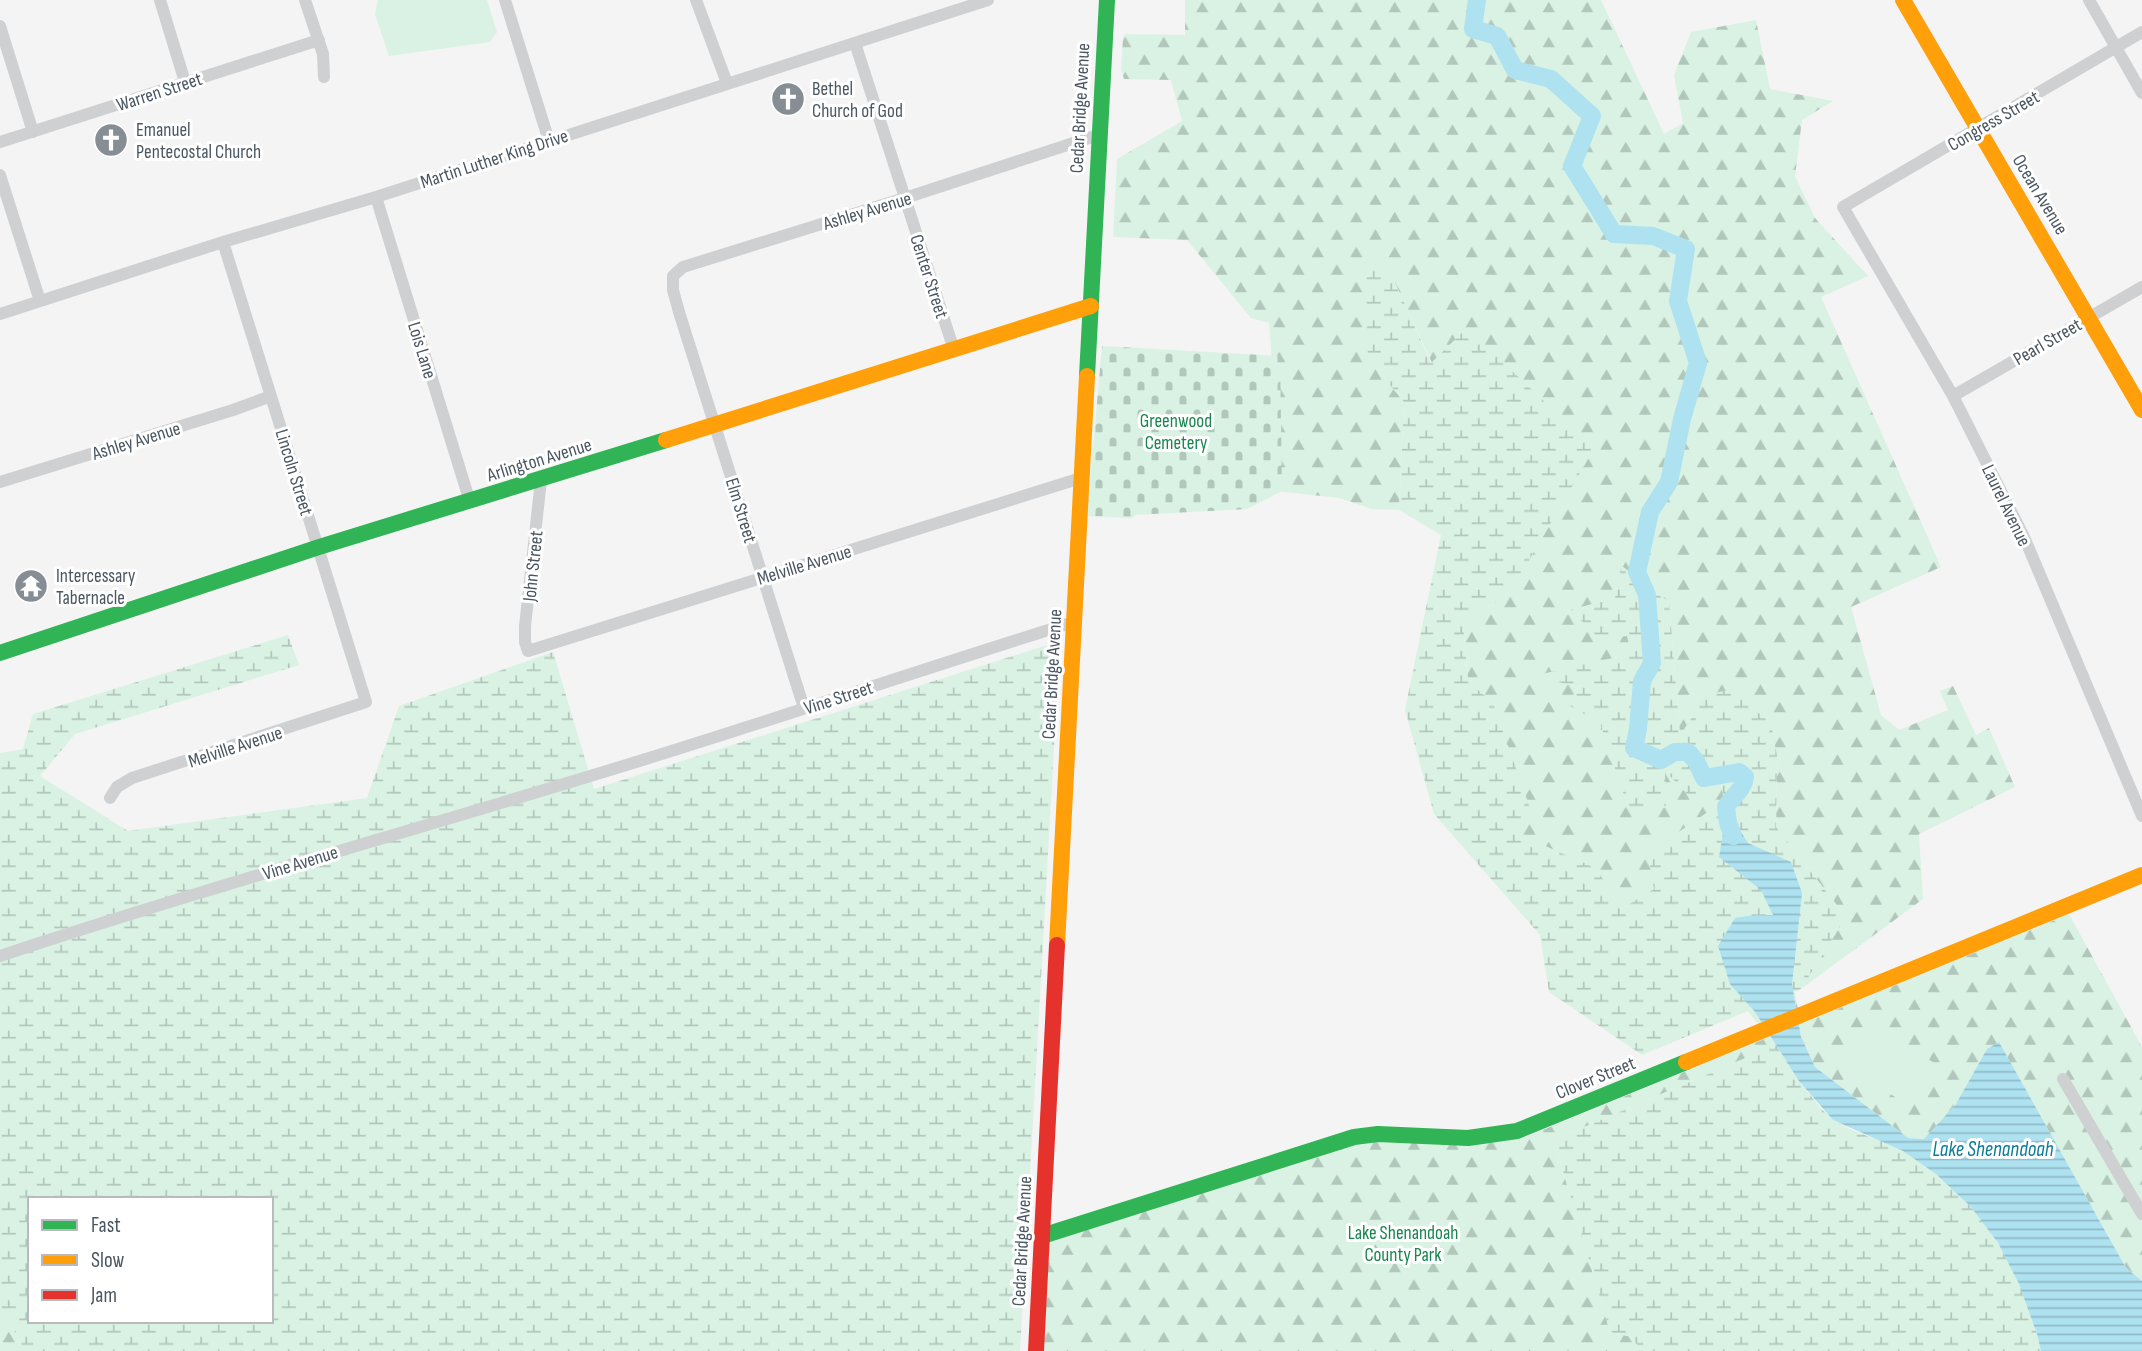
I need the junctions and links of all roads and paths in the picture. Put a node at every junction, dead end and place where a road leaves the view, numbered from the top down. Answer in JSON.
{"nodes":[{"id":1,"x":160,"y":0,"type":"edge"},
{"id":2,"x":306,"y":0,"type":"edge"},
{"id":3,"x":505,"y":0,"type":"edge"},
{"id":4,"x":696,"y":0,"type":"edge"},
{"id":5,"x":988,"y":0,"type":"edge"},
{"id":6,"x":1107,"y":0,"type":"edge"},
{"id":7,"x":1903,"y":0,"type":"edge"},
{"id":8,"x":2089,"y":0,"type":"edge"},
{"id":9,"x":0,"y":26,"type":"edge"},
{"id":10,"x":2142,"y":32,"type":"edge"},
{"id":11,"x":319,"y":40,"type":"junction"},
{"id":12,"x":855,"y":43,"type":"junction"},
{"id":13,"x":2116,"y":47,"type":"junction"},
{"id":14,"x":324,"y":77,"type":"dead end"},
{"id":15,"x":185,"y":82,"type":"junction"},
{"id":16,"x":727,"y":83,"type":"junction"},
{"id":17,"x":2142,"y":93,"type":"edge"},
{"id":18,"x":1977,"y":129,"type":"junction"},
{"id":19,"x":33,"y":132,"type":"junction"},
{"id":20,"x":1098,"y":135,"type":"junction"},
{"id":21,"x":548,"y":141,"type":"junction"},
{"id":22,"x":0,"y":142,"type":"edge"},
{"id":23,"x":0,"y":175,"type":"edge"},
{"id":24,"x":376,"y":197,"type":"junction"},
{"id":25,"x":905,"y":198,"type":"junction"},
{"id":26,"x":1843,"y":207,"type":"joint"},
{"id":27,"x":223,"y":242,"type":"junction"},
{"id":28,"x":2142,"y":287,"type":"edge"},
{"id":29,"x":40,"y":301,"type":"junction"},
{"id":30,"x":1091,"y":306,"type":"junction"},
{"id":31,"x":679,"y":312,"type":"joint"},
{"id":32,"x":0,"y":314,"type":"edge"},
{"id":33,"x":2089,"y":317,"type":"junction"},
{"id":34,"x":954,"y":350,"type":"junction"},
{"id":35,"x":271,"y":396,"type":"junction"},
{"id":36,"x":1953,"y":396,"type":"junction"},
{"id":37,"x":2142,"y":410,"type":"edge"},
{"id":38,"x":716,"y":425,"type":"junction"},
{"id":39,"x":1081,"y":478,"type":"junction"},
{"id":40,"x":541,"y":480,"type":"junction"},
{"id":41,"x":0,"y":482,"type":"edge"},
{"id":42,"x":470,"y":502,"type":"junction"},
{"id":43,"x":319,"y":547,"type":"junction"},
{"id":44,"x":763,"y":577,"type":"junction"},
{"id":45,"x":1074,"y":622,"type":"junction"},
{"id":46,"x":528,"y":651,"type":"joint"},
{"id":47,"x":0,"y":653,"type":"edge"},
{"id":48,"x":366,"y":702,"type":"joint"},
{"id":49,"x":804,"y":708,"type":"junction"},
{"id":50,"x":602,"y":772,"type":"joint"},
{"id":51,"x":110,"y":798,"type":"dead end"},
{"id":52,"x":2142,"y":816,"type":"edge"},
{"id":53,"x":2142,"y":874,"type":"edge"},
{"id":54,"x":0,"y":956,"type":"edge"},
{"id":55,"x":2063,"y":1079,"type":"dead end"},
{"id":56,"x":2142,"y":1214,"type":"edge"},
{"id":57,"x":1042,"y":1236,"type":"junction"},
{"id":58,"x":1036,"y":1351,"type":"edge"}],
"edges":[{"from":1,"to":15,"type":"street"},
{"from":2,"to":11,"type":"street"},
{"from":3,"to":21,"type":"street"},
{"from":4,"to":16,"type":"street"},
{"from":5,"to":12,"type":"street","name":"Martin Luther King Drive"},
{"from":6,"to":20,"type":"street","name":"Cedar Bridge Avenue"},
{"from":7,"to":18,"type":"street","name":"Ocean Avenue"},
{"from":8,"to":13,"type":"street"},
{"from":9,"to":19,"type":"street"},
{"from":10,"to":13,"type":"street","name":"Congress Street"},
{"from":11,"to":14,"type":"street"},
{"from":11,"to":15,"type":"street","name":"Warren Street"},
{"from":12,"to":16,"type":"street","name":"Martin Luther King Drive"},
{"from":12,"to":25,"type":"street","name":"Center Street"},
{"from":13,"to":17,"type":"street"},
{"from":13,"to":18,"type":"street","name":"Congress Street"},
{"from":15,"to":19,"type":"street","name":"Warren Street"},
{"from":16,"to":21,"type":"street","name":"Martin Luther King Drive"},
{"from":18,"to":26,"type":"street","name":"Congress Street"},
{"from":18,"to":33,"type":"street","name":"Ocean Avenue"},
{"from":19,"to":22,"type":"street","name":"Warren Street"},
{"from":20,"to":25,"type":"street","name":"Ashley Avenue"},
{"from":20,"to":30,"type":"street","name":"Cedar Bridge Avenue"},
{"from":21,"to":24,"type":"street","name":"Martin Luther King Drive"},
{"from":23,"to":29,"type":"street"},
{"from":24,"to":27,"type":"street","name":"Martin Luther King Drive"},
{"from":24,"to":42,"type":"street","name":"Lois Lane"},
{"from":25,"to":31,"type":"street","name":"Ashley Avenue"},
{"from":25,"to":34,"type":"street","name":"Center Street"},
{"from":26,"to":36,"type":"street","name":"Laurel Avenue"},
{"from":27,"to":29,"type":"street","name":"Martin Luther King Drive"},
{"from":27,"to":35,"type":"street","name":"Lincoln Street"},
{"from":28,"to":33,"type":"street","name":"Pearl Street"},
{"from":29,"to":32,"type":"street","name":"Martin Luther King Drive"},
{"from":30,"to":34,"type":"street","name":"Arlington Avenue"},
{"from":30,"to":39,"type":"street","name":"Cedar Bridge Avenue"},
{"from":31,"to":38,"type":"street","name":"Elm Street"},
{"from":33,"to":36,"type":"street","name":"Pearl Street"},
{"from":33,"to":37,"type":"street","name":"Ocean Avenue"},
{"from":34,"to":38,"type":"street","name":"Arlington Avenue"},
{"from":35,"to":41,"type":"street","name":"Ashley Avenue"},
{"from":35,"to":43,"type":"street","name":"Lincoln Street"},
{"from":36,"to":52,"type":"street","name":"Laurel Avenue"},
{"from":38,"to":40,"type":"street","name":"Arlington Avenue"},
{"from":38,"to":44,"type":"street","name":"Elm Street"},
{"from":39,"to":44,"type":"street","name":"Melville Avenue"},
{"from":39,"to":45,"type":"street","name":"Cedar Bridge Avenue"},
{"from":40,"to":42,"type":"street","name":"Arlington Avenue"},
{"from":40,"to":46,"type":"street","name":"John Street"},
{"from":42,"to":43,"type":"street","name":"Arlington Avenue"},
{"from":43,"to":47,"type":"street","name":"Arlington Avenue"},
{"from":43,"to":48,"type":"street","name":"Lincoln Street"},
{"from":44,"to":46,"type":"street","name":"Melville Avenue"},
{"from":44,"to":49,"type":"street","name":"Elm Street"},
{"from":45,"to":49,"type":"street","name":"Vine Street"},
{"from":45,"to":57,"type":"street","name":"Cedar Bridge Avenue"},
{"from":48,"to":51,"type":"street","name":"Melville Avenue"},
{"from":49,"to":50,"type":"street","name":"Vine Street"},
{"from":50,"to":54,"type":"street","name":"Vine Avenue"},
{"from":53,"to":57,"type":"street","name":"Clover Street"},
{"from":55,"to":56,"type":"street"},
{"from":57,"to":58,"type":"street","name":"Cedar Bridge Avenue"}]}
